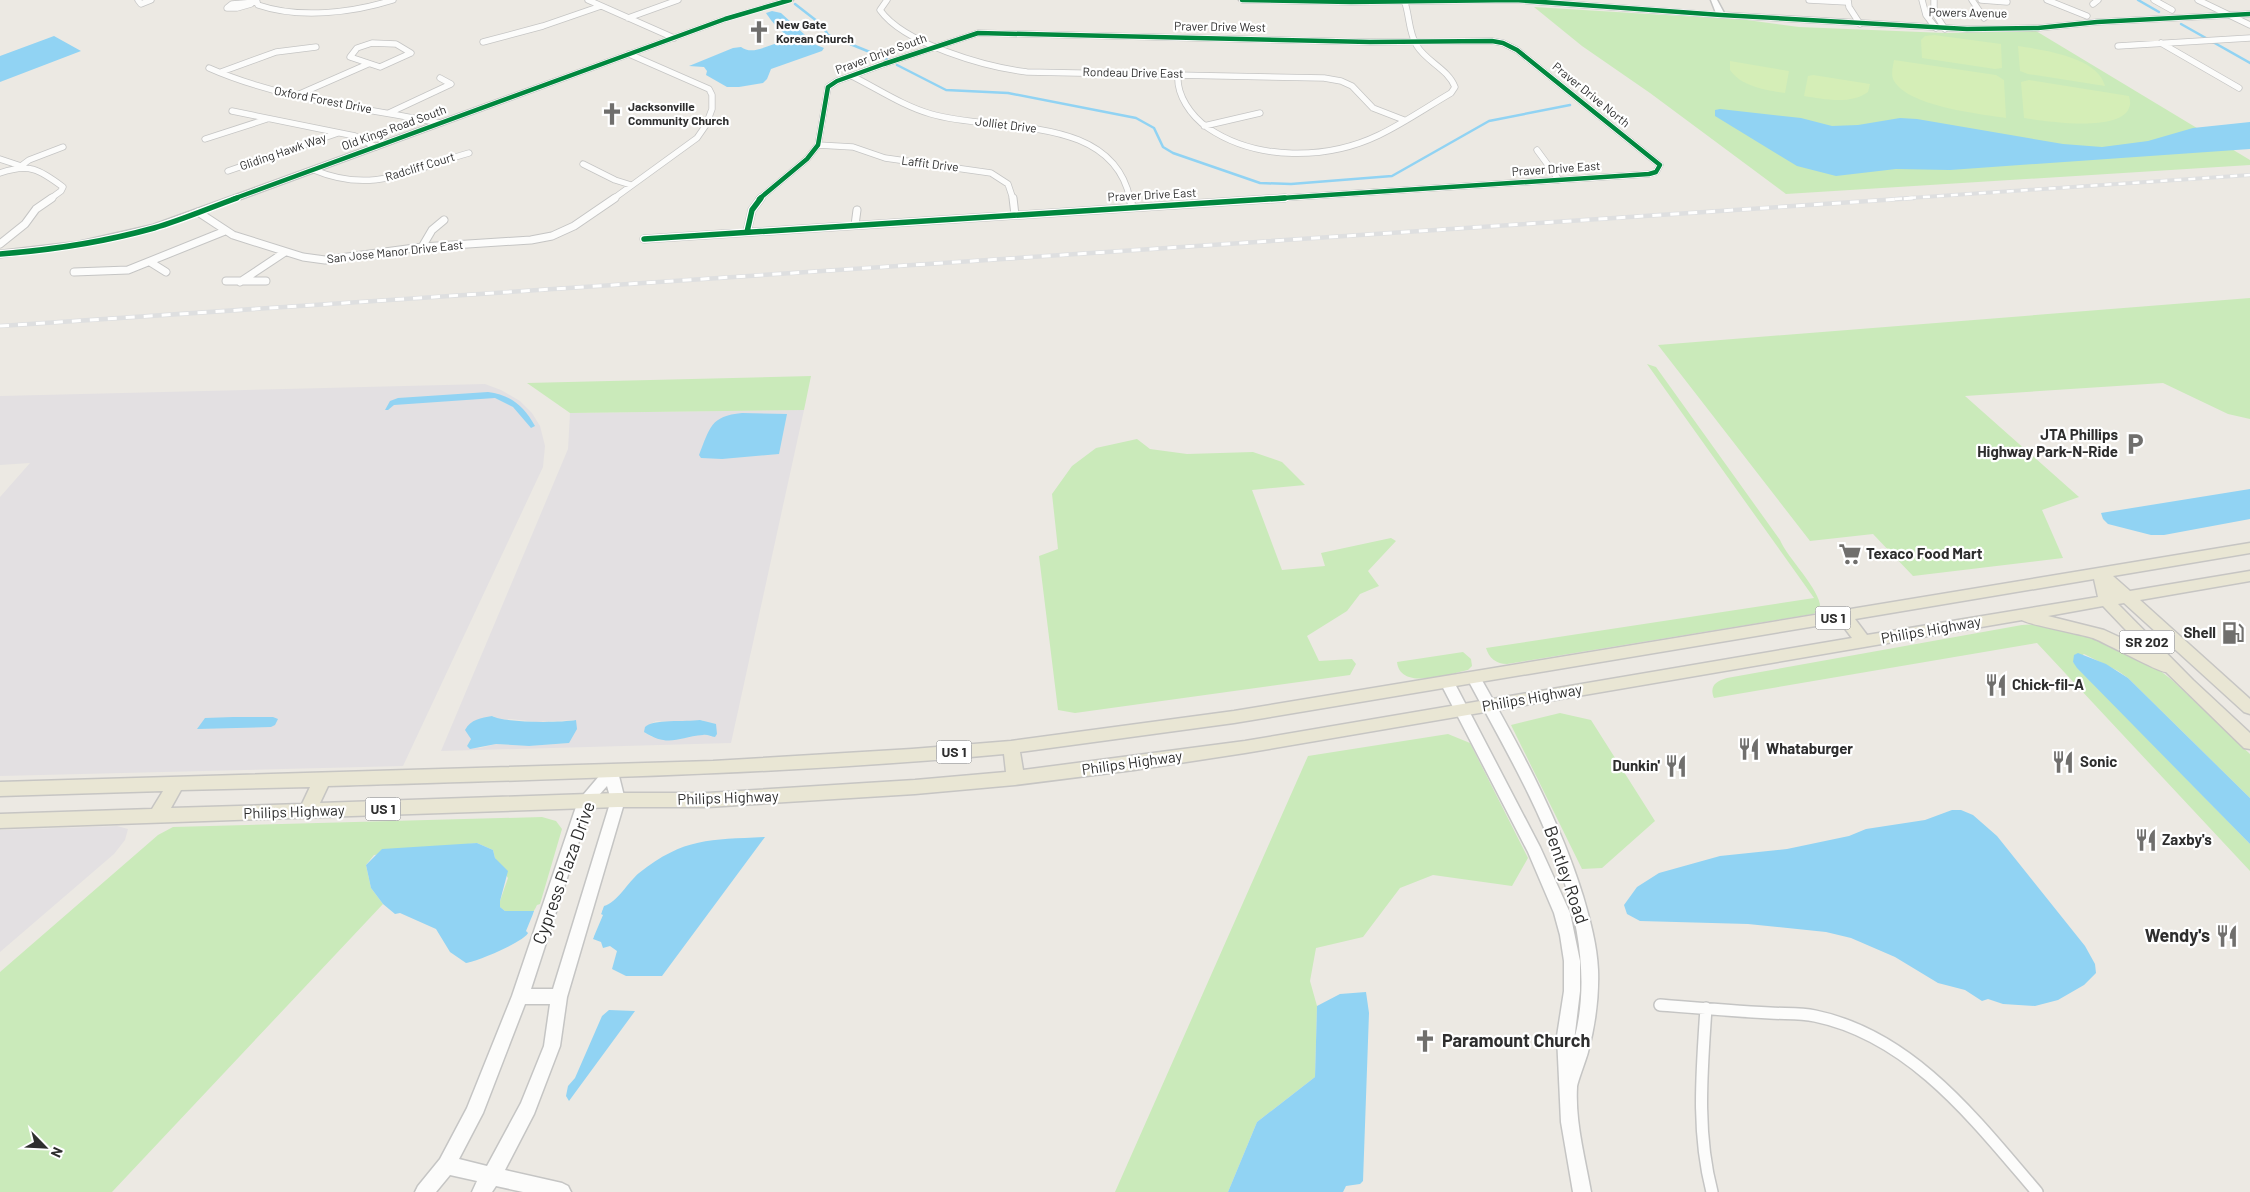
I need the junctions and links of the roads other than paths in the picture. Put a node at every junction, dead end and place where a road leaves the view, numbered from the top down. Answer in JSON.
{"nodes":[{"id":1,"x":151,"y":0,"type":"edge"},
{"id":2,"x":393,"y":0,"type":"edge"},
{"id":3,"x":588,"y":0,"type":"edge"},
{"id":4,"x":678,"y":0,"type":"edge"},
{"id":5,"x":790,"y":0,"type":"edge"},
{"id":6,"x":887,"y":0,"type":"edge"},
{"id":7,"x":1242,"y":0,"type":"edge"},
{"id":8,"x":1515,"y":0,"type":"edge"},
{"id":9,"x":1572,"y":0,"type":"edge"},
{"id":10,"x":1714,"y":0,"type":"edge"},
{"id":11,"x":1809,"y":0,"type":"edge"},
{"id":12,"x":1922,"y":0,"type":"edge"},
{"id":13,"x":1934,"y":0,"type":"edge"},
{"id":14,"x":1972,"y":0,"type":"edge"},
{"id":15,"x":1981,"y":0,"type":"edge"},
{"id":16,"x":2047,"y":0,"type":"edge"},
{"id":17,"x":2098,"y":0,"type":"edge"},
{"id":18,"x":2154,"y":0,"type":"edge"},
{"id":19,"x":2198,"y":0,"type":"edge"},
{"id":20,"x":1315,"y":1,"type":"edge"},
{"id":21,"x":1405,"y":1,"type":"edge"},
{"id":22,"x":1848,"y":1,"type":"edge"},
{"id":23,"x":139,"y":2,"type":"edge"},
{"id":24,"x":254,"y":2,"type":"edge"},
{"id":25,"x":2007,"y":2,"type":"dead end"},
{"id":26,"x":2093,"y":4,"type":"dead end"},
{"id":27,"x":601,"y":6,"type":"junction"},
{"id":28,"x":2172,"y":10,"type":"dead end"},
{"id":29,"x":1720,"y":13,"type":"junction"},
{"id":30,"x":2250,"y":14,"type":"edge"},
{"id":31,"x":2226,"y":15,"type":"junction"},
{"id":32,"x":2087,"y":16,"type":"dead end"},
{"id":33,"x":628,"y":18,"type":"junction"},
{"id":34,"x":1984,"y":18,"type":"dead end"},
{"id":35,"x":1859,"y":22,"type":"junction"},
{"id":36,"x":2250,"y":25,"type":"edge"},
{"id":37,"x":1939,"y":26,"type":"junction"},
{"id":38,"x":674,"y":38,"type":"junction"},
{"id":39,"x":2250,"y":38,"type":"edge"},
{"id":40,"x":1414,"y":41,"type":"junction"},
{"id":41,"x":483,"y":42,"type":"dead end"},
{"id":42,"x":1503,"y":43,"type":"joint"},
{"id":43,"x":2161,"y":43,"type":"junction"},
{"id":44,"x":938,"y":46,"type":"junction"},
{"id":45,"x":2118,"y":46,"type":"dead end"},
{"id":46,"x":316,"y":47,"type":"dead end"},
{"id":47,"x":630,"y":54,"type":"junction"},
{"id":48,"x":368,"y":64,"type":"junction"},
{"id":49,"x":209,"y":68,"type":"dead end"},
{"id":50,"x":221,"y":72,"type":"junction"},
{"id":51,"x":1178,"y":74,"type":"junction"},
{"id":52,"x":852,"y":76,"type":"junction"},
{"id":53,"x":440,"y":78,"type":"dead end"},
{"id":54,"x":1333,"y":79,"type":"joint"},
{"id":55,"x":2239,"y":88,"type":"dead end"},
{"id":56,"x":295,"y":96,"type":"junction"},
{"id":57,"x":232,"y":111,"type":"dead end"},
{"id":58,"x":389,"y":113,"type":"junction"},
{"id":59,"x":1260,"y":114,"type":"dead end"},
{"id":60,"x":267,"y":119,"type":"junction"},
{"id":61,"x":1404,"y":120,"type":"junction"},
{"id":62,"x":440,"y":123,"type":"junction"},
{"id":63,"x":1204,"y":126,"type":"junction"},
{"id":64,"x":338,"y":132,"type":"junction"},
{"id":65,"x":205,"y":139,"type":"dead end"},
{"id":66,"x":818,"y":145,"type":"junction"},
{"id":67,"x":376,"y":146,"type":"junction"},
{"id":68,"x":63,"y":147,"type":"dead end"},
{"id":69,"x":1537,"y":150,"type":"dead end"},
{"id":70,"x":468,"y":153,"type":"dead end"},
{"id":71,"x":0,"y":159,"type":"edge"},
{"id":72,"x":583,"y":164,"type":"dead end"},
{"id":73,"x":21,"y":166,"type":"junction"},
{"id":74,"x":1659,"y":169,"type":"joint"},
{"id":75,"x":314,"y":170,"type":"junction"},
{"id":76,"x":228,"y":172,"type":"dead end"},
{"id":77,"x":0,"y":173,"type":"edge"},
{"id":78,"x":1559,"y":180,"type":"junction"},
{"id":79,"x":631,"y":185,"type":"junction"},
{"id":80,"x":1132,"y":207,"type":"junction"},
{"id":81,"x":856,"y":210,"type":"dead end"},
{"id":82,"x":198,"y":212,"type":"junction"},
{"id":83,"x":1015,"y":214,"type":"junction"},
{"id":84,"x":444,"y":220,"type":"dead end"},
{"id":85,"x":855,"y":225,"type":"junction"},
{"id":86,"x":225,"y":231,"type":"junction"},
{"id":87,"x":746,"y":232,"type":"junction"},
{"id":88,"x":644,"y":239,"type":"dead end"},
{"id":89,"x":0,"y":244,"type":"edge"},
{"id":90,"x":422,"y":247,"type":"junction"},
{"id":91,"x":285,"y":252,"type":"junction"},
{"id":92,"x":0,"y":254,"type":"edge"},
{"id":93,"x":150,"y":262,"type":"junction"},
{"id":94,"x":74,"y":272,"type":"dead end"},
{"id":95,"x":166,"y":272,"type":"dead end"},
{"id":96,"x":226,"y":281,"type":"dead end"},
{"id":97,"x":266,"y":281,"type":"dead end"},
{"id":98,"x":240,"y":282,"type":"junction"},
{"id":99,"x":2250,"y":548,"type":"edge"},
{"id":100,"x":2100,"y":572,"type":"junction"},
{"id":101,"x":2250,"y":576,"type":"edge"},
{"id":102,"x":2128,"y":597,"type":"junction"},
{"id":103,"x":2107,"y":601,"type":"junction"},
{"id":104,"x":1844,"y":616,"type":"junction"},
{"id":105,"x":2001,"y":617,"type":"junction"},
{"id":106,"x":1864,"y":642,"type":"junction"},
{"id":107,"x":1474,"y":678,"type":"junction"},
{"id":108,"x":1447,"y":682,"type":"junction"},
{"id":109,"x":2187,"y":684,"type":"junction"},
{"id":110,"x":1489,"y":706,"type":"junction"},
{"id":111,"x":2250,"y":708,"type":"edge"},
{"id":112,"x":1462,"y":710,"type":"junction"},
{"id":113,"x":2250,"y":743,"type":"edge"},
{"id":114,"x":1011,"y":747,"type":"junction"},
{"id":115,"x":611,"y":772,"type":"junction"},
{"id":116,"x":1015,"y":778,"type":"junction"},
{"id":117,"x":322,"y":780,"type":"junction"},
{"id":118,"x":176,"y":784,"type":"junction"},
{"id":119,"x":0,"y":789,"type":"edge"},
{"id":120,"x":618,"y":800,"type":"junction"},
{"id":121,"x":585,"y":801,"type":"junction"},
{"id":122,"x":306,"y":812,"type":"junction"},
{"id":123,"x":157,"y":816,"type":"junction"},
{"id":124,"x":0,"y":821,"type":"edge"},
{"id":125,"x":520,"y":996,"type":"junction"},
{"id":126,"x":559,"y":997,"type":"junction"},
{"id":127,"x":1660,"y":1005,"type":"dead end"},
{"id":128,"x":1706,"y":1008,"type":"junction"},
{"id":129,"x":1569,"y":1088,"type":"junction"},
{"id":130,"x":446,"y":1165,"type":"junction"},
{"id":131,"x":492,"y":1175,"type":"junction"},
{"id":132,"x":424,"y":1192,"type":"edge"},
{"id":133,"x":481,"y":1192,"type":"edge"},
{"id":134,"x":562,"y":1192,"type":"edge"},
{"id":135,"x":1582,"y":1192,"type":"edge"},
{"id":136,"x":1712,"y":1192,"type":"edge"},
{"id":137,"x":2037,"y":1192,"type":"edge"}],
"edges":[{"from":1,"to":23,"type":"street"},
{"from":2,"to":24,"type":"street"},
{"from":3,"to":27,"type":"street"},
{"from":4,"to":33,"type":"street"},
{"from":5,"to":38,"type":"street","name":"Old Kings Road South"},
{"from":6,"to":44,"type":"street","name":"Rondeau Drive East"},
{"from":7,"to":20,"type":"street"},
{"from":8,"to":21,"type":"street"},
{"from":8,"to":29,"type":"street"},
{"from":9,"to":29,"type":"street"},
{"from":10,"to":29,"type":"street"},
{"from":11,"to":22,"type":"street"},
{"from":12,"to":37,"type":"street"},
{"from":13,"to":37,"type":"street"},
{"from":14,"to":34,"type":"street"},
{"from":15,"to":25,"type":"street"},
{"from":16,"to":32,"type":"street"},
{"from":17,"to":26,"type":"street"},
{"from":18,"to":28,"type":"street"},
{"from":19,"to":31,"type":"street"},
{"from":20,"to":21,"type":"street"},
{"from":21,"to":40,"type":"street"},
{"from":22,"to":35,"type":"street"},
{"from":27,"to":33,"type":"street"},
{"from":27,"to":41,"type":"street"},
{"from":29,"to":35,"type":"street","name":"Powers Avenue"},
{"from":30,"to":31,"type":"street","name":"Powers Avenue"},
{"from":31,"to":36,"type":"street"},
{"from":31,"to":37,"type":"street","name":"Powers Avenue"},
{"from":33,"to":38,"type":"street"},
{"from":35,"to":37,"type":"street","name":"Powers Avenue"},
{"from":38,"to":47,"type":"street","name":"Old Kings Road South"},
{"from":39,"to":43,"type":"street"},
{"from":40,"to":42,"type":"street","name":"Praver Drive West"},
{"from":40,"to":44,"type":"street","name":"Praver Drive West"},
{"from":40,"to":61,"type":"street"},
{"from":42,"to":74,"type":"street","name":"Praver Drive North"},
{"from":43,"to":45,"type":"street"},
{"from":43,"to":55,"type":"street"},
{"from":44,"to":51,"type":"street","name":"Rondeau Drive East"},
{"from":44,"to":52,"type":"street","name":"Praver Drive South"},
{"from":46,"to":50,"type":"street"},
{"from":47,"to":62,"type":"street","name":"Old Kings Road South"},
{"from":47,"to":79,"type":"street","name":"San Jose Manor Drive East"},
{"from":48,"to":48,"type":"street"},
{"from":48,"to":56,"type":"street"},
{"from":49,"to":50,"type":"street","name":"Oxford Forest Drive"},
{"from":50,"to":56,"type":"street","name":"Oxford Forest Drive"},
{"from":51,"to":54,"type":"street","name":"Rondeau Drive East"},
{"from":51,"to":63,"type":"street"},
{"from":52,"to":66,"type":"street","name":"Praver Drive South"},
{"from":52,"to":80,"type":"street","name":"Jolliet Drive"},
{"from":53,"to":58,"type":"street"},
{"from":54,"to":61,"type":"street"},
{"from":56,"to":58,"type":"street","name":"Oxford Forest Drive"},
{"from":57,"to":60,"type":"street"},
{"from":58,"to":62,"type":"street","name":"Oxford Forest Drive"},
{"from":59,"to":63,"type":"street"},
{"from":60,"to":64,"type":"street"},
{"from":60,"to":65,"type":"street"},
{"from":61,"to":63,"type":"street"},
{"from":62,"to":67,"type":"street","name":"Old Kings Road South"},
{"from":64,"to":67,"type":"street"},
{"from":64,"to":76,"type":"street","name":"Gliding Hawk Way"},
{"from":66,"to":83,"type":"street","name":"Laffit Drive"},
{"from":66,"to":87,"type":"street"},
{"from":67,"to":75,"type":"street","name":"Old Kings Road South"},
{"from":68,"to":73,"type":"street"},
{"from":69,"to":78,"type":"street"},
{"from":70,"to":75,"type":"street","name":"Radcliff Court"},
{"from":71,"to":73,"type":"street"},
{"from":72,"to":79,"type":"street"},
{"from":73,"to":77,"type":"street"},
{"from":73,"to":89,"type":"street"},
{"from":74,"to":78,"type":"street","name":"Praver Drive East"},
{"from":75,"to":82,"type":"street","name":"Old Kings Road South"},
{"from":78,"to":80,"type":"street","name":"Praver Drive East"},
{"from":79,"to":90,"type":"street","name":"San Jose Manor Drive East"},
{"from":80,"to":83,"type":"street","name":"Praver Drive East"},
{"from":81,"to":85,"type":"street"},
{"from":82,"to":86,"type":"street","name":"San Jose Manor Drive East"},
{"from":82,"to":92,"type":"street","name":"Old Kings Road South"},
{"from":83,"to":85,"type":"street","name":"Praver Drive East"},
{"from":84,"to":90,"type":"street"},
{"from":85,"to":87,"type":"street","name":"Praver Drive East"},
{"from":86,"to":91,"type":"street","name":"San Jose Manor Drive East"},
{"from":86,"to":93,"type":"street"},
{"from":87,"to":88,"type":"street","name":"Praver Drive East"},
{"from":90,"to":91,"type":"street","name":"San Jose Manor Drive East"},
{"from":91,"to":98,"type":"street"},
{"from":93,"to":94,"type":"street"},
{"from":93,"to":95,"type":"street"},
{"from":96,"to":98,"type":"street"},
{"from":97,"to":98,"type":"street"},
{"from":99,"to":100,"type":"main road","name":"Philips Highway","number":"US 1"},
{"from":100,"to":102,"type":"main road","number":"SR 202"},
{"from":100,"to":103,"type":"main road"},
{"from":100,"to":104,"type":"main road","name":"Philips Highway","number":"US 1"},
{"from":101,"to":102,"type":"main road","name":"Philips Highway","number":"US 1"},
{"from":102,"to":103,"type":"main road","name":"Philips Highway","number":"US 1"},
{"from":102,"to":111,"type":"main road","number":"SR 202"},
{"from":103,"to":105,"type":"main road","name":"Philips Highway","number":"US 1"},
{"from":103,"to":109,"type":"main road","number":"SR 202"},
{"from":104,"to":106,"type":"main road"},
{"from":104,"to":107,"type":"main road","name":"Philips Highway","number":"US 1"},
{"from":105,"to":106,"type":"main road","name":"Philips Highway","number":"US 1"},
{"from":105,"to":109,"type":"main road"},
{"from":106,"to":110,"type":"main road","name":"Philips Highway","number":"US 1"},
{"from":107,"to":108,"type":"main road","name":"Philips Highway","number":"US 1"},
{"from":107,"to":110,"type":"street","name":"Bentley Road"},
{"from":108,"to":112,"type":"street","name":"Bentley Road"},
{"from":108,"to":114,"type":"main road","name":"Philips Highway","number":"US 1"},
{"from":109,"to":113,"type":"main road","number":"SR 202"},
{"from":110,"to":112,"type":"main road","name":"Philips Highway","number":"US 1"},
{"from":110,"to":129,"type":"street","name":"Bentley Road"},
{"from":112,"to":116,"type":"main road","name":"Philips Highway","number":"US 1"},
{"from":112,"to":129,"type":"street","name":"Bentley Road"},
{"from":114,"to":115,"type":"main road","name":"Philips Highway","number":"US 1"},
{"from":114,"to":116,"type":"main road"},
{"from":115,"to":117,"type":"main road","name":"Philips Highway","number":"US 1"},
{"from":115,"to":120,"type":"street","name":"Cypress Plaza Drive"},
{"from":115,"to":121,"type":"street","name":"Cypress Plaza Drive"},
{"from":116,"to":120,"type":"main road","name":"Philips Highway","number":"US 1"},
{"from":117,"to":118,"type":"main road","name":"Philips Highway","number":"US 1"},
{"from":117,"to":122,"type":"main road"},
{"from":118,"to":119,"type":"main road","name":"Philips Highway","number":"US 1"},
{"from":118,"to":123,"type":"main road"},
{"from":120,"to":121,"type":"main road","name":"Philips Highway","number":"US 1"},
{"from":120,"to":126,"type":"street","name":"Cypress Plaza Drive"},
{"from":121,"to":122,"type":"main road","name":"Philips Highway","number":"US 1"},
{"from":121,"to":125,"type":"street","name":"Cypress Plaza Drive"},
{"from":122,"to":123,"type":"main road","name":"Philips Highway","number":"US 1"},
{"from":123,"to":124,"type":"main road","name":"Philips Highway","number":"US 1"},
{"from":125,"to":126,"type":"street"},
{"from":125,"to":130,"type":"street","name":"Cypress Plaza Drive"},
{"from":126,"to":131,"type":"street","name":"Cypress Plaza Drive"},
{"from":127,"to":128,"type":"street"},
{"from":128,"to":136,"type":"street"},
{"from":128,"to":137,"type":"street"},
{"from":129,"to":135,"type":"street","name":"Bentley Road"},
{"from":130,"to":131,"type":"street"},
{"from":130,"to":132,"type":"street","name":"Cypress Plaza Drive"},
{"from":131,"to":133,"type":"street","name":"Cypress Plaza Drive"},
{"from":131,"to":134,"type":"street"}]}
